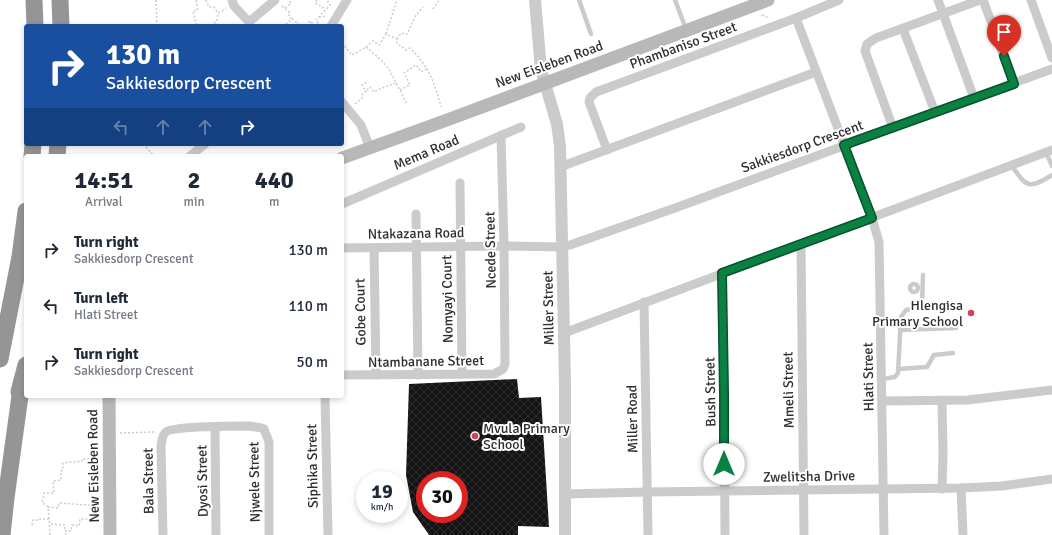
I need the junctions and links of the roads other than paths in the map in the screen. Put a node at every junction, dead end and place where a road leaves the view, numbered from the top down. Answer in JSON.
{"nodes":[{"id":1,"x":34,"y":0,"type":"edge"},
{"id":2,"x":60,"y":0,"type":"edge"},
{"id":3,"x":346,"y":0,"type":"edge"},
{"id":4,"x":535,"y":0,"type":"edge"},
{"id":5,"x":579,"y":0,"type":"edge"},
{"id":6,"x":676,"y":0,"type":"edge"},
{"id":7,"x":768,"y":0,"type":"edge"},
{"id":8,"x":839,"y":0,"type":"edge"},
{"id":9,"x":938,"y":0,"type":"edge"},
{"id":10,"x":980,"y":0,"type":"edge"},
{"id":11,"x":983,"y":0,"type":"edge"},
{"id":12,"x":1030,"y":0,"type":"edge"},
{"id":13,"x":273,"y":1,"type":"edge"},
{"id":14,"x":233,"y":3,"type":"edge"},
{"id":15,"x":943,"y":14,"type":"junction"},
{"id":16,"x":796,"y":18,"type":"junction"},
{"id":17,"x":34,"y":24,"type":"edge"},
{"id":18,"x":61,"y":24,"type":"edge"},
{"id":19,"x":332,"y":24,"type":"edge"},
{"id":20,"x":903,"y":29,"type":"junction"},
{"id":21,"x":686,"y":30,"type":"junction"},
{"id":22,"x":591,"y":34,"type":"dead end"},
{"id":23,"x":1052,"y":58,"type":"edge"},
{"id":24,"x":1052,"y":69,"type":"edge"},
{"id":25,"x":816,"y":72,"type":"junction"},
{"id":26,"x":544,"y":83,"type":"junction"},
{"id":27,"x":1014,"y":84,"type":"junction"},
{"id":28,"x":974,"y":98,"type":"junction"},
{"id":29,"x":344,"y":104,"type":"edge"},
{"id":30,"x":935,"y":112,"type":"junction"},
{"id":31,"x":521,"y":127,"type":"dead end"},
{"id":32,"x":893,"y":128,"type":"junction"},
{"id":33,"x":501,"y":135,"type":"junction"},
{"id":34,"x":844,"y":145,"type":"junction"},
{"id":35,"x":202,"y":146,"type":"edge"},
{"id":36,"x":370,"y":148,"type":"junction"},
{"id":37,"x":607,"y":150,"type":"junction"},
{"id":38,"x":1049,"y":151,"type":"edge"},
{"id":39,"x":192,"y":154,"type":"edge"},
{"id":40,"x":344,"y":157,"type":"edge"},
{"id":41,"x":1012,"y":166,"type":"junction"},
{"id":42,"x":1052,"y":166,"type":"edge"},
{"id":43,"x":560,"y":167,"type":"junction"},
{"id":44,"x":1052,"y":176,"type":"edge"},
{"id":45,"x":460,"y":183,"type":"dead end"},
{"id":46,"x":344,"y":203,"type":"edge"},
{"id":47,"x":416,"y":214,"type":"dead end"},
{"id":48,"x":872,"y":218,"type":"junction"},
{"id":49,"x":24,"y":226,"type":"edge"},
{"id":50,"x":801,"y":244,"type":"junction"},
{"id":51,"x":504,"y":246,"type":"junction"},
{"id":52,"x":416,"y":247,"type":"junction"},
{"id":53,"x":460,"y":247,"type":"junction"},
{"id":54,"x":562,"y":247,"type":"junction"},
{"id":55,"x":344,"y":248,"type":"edge"},
{"id":56,"x":374,"y":248,"type":"junction"},
{"id":57,"x":20,"y":257,"type":"junction"},
{"id":58,"x":722,"y":273,"type":"junction"},
{"id":59,"x":922,"y":276,"type":"dead end"},
{"id":60,"x":908,"y":288,"type":"dead end"},
{"id":61,"x":920,"y":289,"type":"junction"},
{"id":62,"x":644,"y":302,"type":"junction"},
{"id":63,"x":0,"y":311,"type":"edge"},
{"id":64,"x":956,"y":328,"type":"dead end"},
{"id":65,"x":900,"y":330,"type":"junction"},
{"id":66,"x":564,"y":333,"type":"junction"},
{"id":67,"x":953,"y":353,"type":"dead end"},
{"id":68,"x":0,"y":359,"type":"edge"},
{"id":69,"x":505,"y":364,"type":"joint"},
{"id":70,"x":898,"y":369,"type":"junction"},
{"id":71,"x":24,"y":373,"type":"edge"},
{"id":72,"x":462,"y":374,"type":"junction"},
{"id":73,"x":344,"y":375,"type":"edge"},
{"id":74,"x":376,"y":375,"type":"junction"},
{"id":75,"x":418,"y":375,"type":"junction"},
{"id":76,"x":882,"y":379,"type":"junction"},
{"id":77,"x":1052,"y":390,"type":"edge"},
{"id":78,"x":109,"y":398,"type":"edge"},
{"id":79,"x":325,"y":398,"type":"edge"},
{"id":80,"x":882,"y":401,"type":"junction"},
{"id":81,"x":942,"y":402,"type":"junction"},
{"id":82,"x":215,"y":427,"type":"junction"},
{"id":83,"x":166,"y":432,"type":"joint"},
{"id":84,"x":0,"y":471,"type":"edge"},
{"id":85,"x":1052,"y":479,"type":"edge"},
{"id":86,"x":961,"y":488,"type":"junction"},
{"id":87,"x":942,"y":489,"type":"junction"},
{"id":88,"x":803,"y":490,"type":"junction"},
{"id":89,"x":882,"y":490,"type":"junction"},
{"id":90,"x":724,"y":491,"type":"junction"},
{"id":91,"x":647,"y":492,"type":"junction"},
{"id":92,"x":566,"y":494,"type":"junction"},
{"id":93,"x":2,"y":535,"type":"edge"},
{"id":94,"x":110,"y":535,"type":"edge"},
{"id":95,"x":163,"y":535,"type":"edge"},
{"id":96,"x":216,"y":535,"type":"edge"},
{"id":97,"x":269,"y":535,"type":"edge"},
{"id":98,"x":328,"y":535,"type":"edge"},
{"id":99,"x":565,"y":535,"type":"edge"},
{"id":100,"x":648,"y":535,"type":"edge"},
{"id":101,"x":725,"y":535,"type":"edge"},
{"id":102,"x":804,"y":535,"type":"edge"},
{"id":103,"x":884,"y":535,"type":"edge"},
{"id":104,"x":963,"y":535,"type":"edge"}],
"edges":[{"from":1,"to":17,"type":"highway"},
{"from":2,"to":18,"type":"highway"},
{"from":3,"to":19,"type":"street"},
{"from":4,"to":26,"type":"street","name":"Miller Street"},
{"from":5,"to":22,"type":"lane"},
{"from":6,"to":21,"type":"lane"},
{"from":7,"to":21,"type":"main road","name":"New Eisleben Road"},
{"from":8,"to":16,"type":"street","name":"Phambaniso Street"},
{"from":9,"to":15,"type":"street"},
{"from":10,"to":15,"type":"street"},
{"from":11,"to":27,"type":"street"},
{"from":12,"to":23,"type":"street"},
{"from":13,"to":14,"type":"street"},
{"from":15,"to":20,"type":"street"},
{"from":15,"to":28,"type":"street"},
{"from":16,"to":25,"type":"street","name":"Hlati Street"},
{"from":16,"to":37,"type":"street","name":"Phambaniso Street"},
{"from":20,"to":30,"type":"street"},
{"from":20,"to":32,"type":"street"},
{"from":21,"to":26,"type":"main road","name":"New Eisleben Road"},
{"from":24,"to":27,"type":"street","name":"Sakkiesdorp Crescent"},
{"from":25,"to":34,"type":"street","name":"Hlati Street"},
{"from":25,"to":37,"type":"street"},
{"from":26,"to":36,"type":"main road","name":"New Eisleben Road"},
{"from":26,"to":43,"type":"street","name":"Miller Street"},
{"from":27,"to":28,"type":"street","name":"Sakkiesdorp Crescent"},
{"from":28,"to":30,"type":"street","name":"Sakkiesdorp Crescent"},
{"from":29,"to":36,"type":"street"},
{"from":30,"to":32,"type":"street","name":"Sakkiesdorp Crescent"},
{"from":31,"to":33,"type":"street","name":"Mema Road"},
{"from":32,"to":34,"type":"street","name":"Sakkiesdorp Crescent"},
{"from":33,"to":46,"type":"street","name":"Mema Road"},
{"from":33,"to":51,"type":"street","name":"Ncede Street"},
{"from":34,"to":48,"type":"street","name":"Hlati Street"},
{"from":34,"to":54,"type":"street","name":"Sakkiesdorp Crescent"},
{"from":35,"to":39,"type":"street"},
{"from":36,"to":40,"type":"main road","name":"New Eisleben Road"},
{"from":37,"to":43,"type":"street"},
{"from":38,"to":41,"type":"street"},
{"from":38,"to":42,"type":"lane"},
{"from":41,"to":44,"type":"lane"},
{"from":41,"to":48,"type":"street"},
{"from":43,"to":54,"type":"street","name":"Miller Street"},
{"from":45,"to":53,"type":"street","name":"Nomyayi Court"},
{"from":47,"to":52,"type":"street"},
{"from":48,"to":50,"type":"street"},
{"from":48,"to":76,"type":"street","name":"Hlati Street"},
{"from":49,"to":57,"type":"highway"},
{"from":50,"to":58,"type":"street"},
{"from":50,"to":88,"type":"street","name":"Mmeli Street"},
{"from":51,"to":53,"type":"street","name":"Ntakazana Road"},
{"from":51,"to":54,"type":"street","name":"Ntakazana Road"},
{"from":51,"to":69,"type":"street","name":"Ncede Street"},
{"from":52,"to":53,"type":"street","name":"Ntakazana Road"},
{"from":52,"to":56,"type":"street","name":"Ntakazana Road"},
{"from":52,"to":75,"type":"street"},
{"from":53,"to":72,"type":"street","name":"Nomyayi Court"},
{"from":54,"to":66,"type":"street","name":"Miller Street"},
{"from":55,"to":56,"type":"street","name":"Ntakazana Road"},
{"from":56,"to":74,"type":"street","name":"Gobe Court"},
{"from":57,"to":63,"type":"highway"},
{"from":57,"to":68,"type":"highway"},
{"from":58,"to":62,"type":"street"},
{"from":58,"to":90,"type":"street","name":"Bush Street"},
{"from":59,"to":61,"type":"lane"},
{"from":60,"to":61,"type":"lane"},
{"from":61,"to":65,"type":"lane"},
{"from":62,"to":66,"type":"street"},
{"from":62,"to":91,"type":"street","name":"Miller Road"},
{"from":64,"to":65,"type":"lane"},
{"from":65,"to":70,"type":"lane"},
{"from":66,"to":92,"type":"street","name":"Miller Street"},
{"from":67,"to":70,"type":"lane"},
{"from":69,"to":72,"type":"street","name":"Ntambanane Street"},
{"from":70,"to":76,"type":"lane"},
{"from":71,"to":84,"type":"highway"},
{"from":71,"to":93,"type":"highway"},
{"from":72,"to":75,"type":"street","name":"Ntambanane Street"},
{"from":73,"to":74,"type":"street","name":"Ntambanane Street"},
{"from":74,"to":75,"type":"street","name":"Ntambanane Street"},
{"from":76,"to":80,"type":"street","name":"Hlati Street"},
{"from":77,"to":81,"type":"street"},
{"from":78,"to":94,"type":"main road","name":"New Eisleben Road"},
{"from":79,"to":98,"type":"street","name":"Siphika Street"},
{"from":80,"to":81,"type":"street"},
{"from":80,"to":89,"type":"street","name":"Hlati Street"},
{"from":81,"to":87,"type":"street"},
{"from":82,"to":83,"type":"street","name":"Njwele Street"},
{"from":82,"to":96,"type":"street","name":"Dyosi Street"},
{"from":82,"to":97,"type":"street","name":"Njwele Street"},
{"from":83,"to":95,"type":"street","name":"Bala Street"},
{"from":85,"to":86,"type":"street","name":"Zwelitsha Drive"},
{"from":86,"to":87,"type":"street","name":"Zwelitsha Drive"},
{"from":86,"to":104,"type":"street"},
{"from":87,"to":89,"type":"street","name":"Zwelitsha Drive"},
{"from":88,"to":89,"type":"street","name":"Zwelitsha Drive"},
{"from":88,"to":90,"type":"street","name":"Zwelitsha Drive"},
{"from":88,"to":102,"type":"street","name":"Mmeli Street"},
{"from":89,"to":103,"type":"street","name":"Hlati Street"},
{"from":90,"to":91,"type":"street","name":"Zwelitsha Drive"},
{"from":90,"to":101,"type":"street","name":"Bush Street"},
{"from":91,"to":92,"type":"street","name":"Zwelitsha Drive"},
{"from":91,"to":100,"type":"street","name":"Miller Road"},
{"from":92,"to":99,"type":"street","name":"Miller Street"}]}
